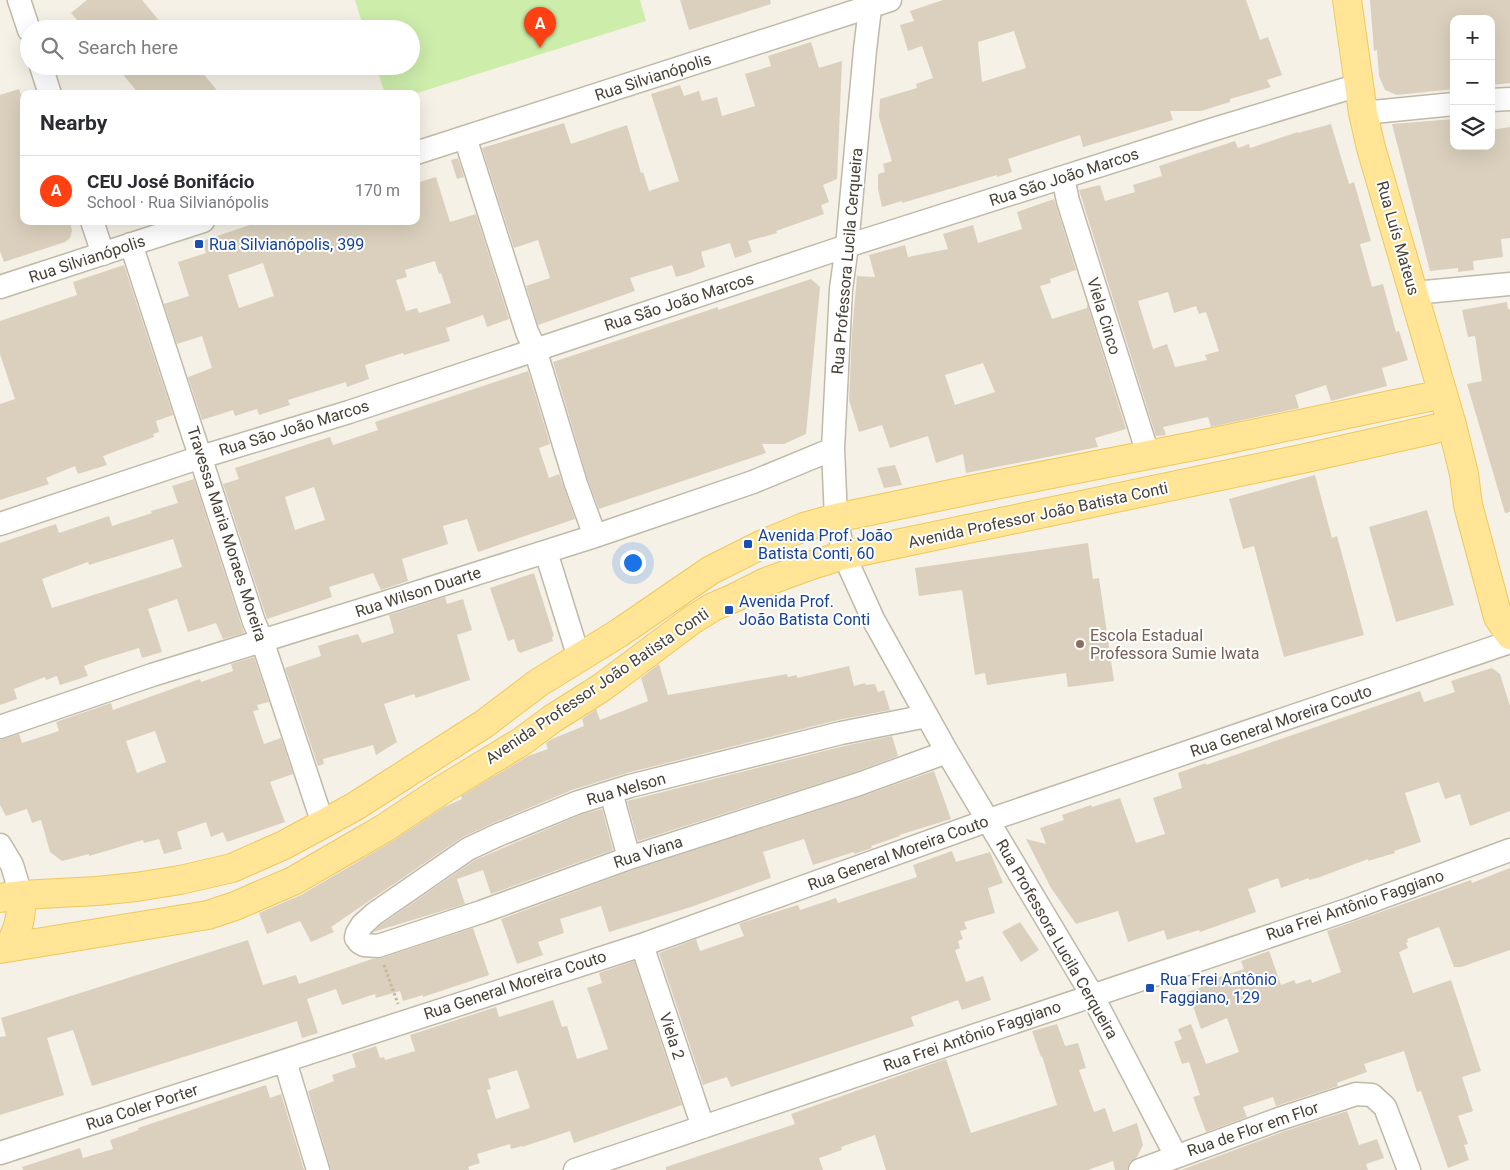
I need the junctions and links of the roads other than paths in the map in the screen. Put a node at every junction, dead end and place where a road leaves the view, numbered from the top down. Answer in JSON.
{"nodes":[{"id":1,"x":19,"y":0,"type":"edge"},
{"id":2,"x":1347,"y":0,"type":"edge"},
{"id":3,"x":877,"y":2,"type":"edge"},
{"id":4,"x":26,"y":20,"type":"edge"},
{"id":5,"x":44,"y":75,"type":"edge"},
{"id":6,"x":1359,"y":85,"type":"junction"},
{"id":7,"x":49,"y":90,"type":"edge"},
{"id":8,"x":1510,"y":98,"type":"edge"},
{"id":9,"x":1495,"y":100,"type":"edge"},
{"id":10,"x":1450,"y":104,"type":"edge"},
{"id":11,"x":1363,"y":114,"type":"junction"},
{"id":12,"x":465,"y":137,"type":"junction"},
{"id":13,"x":420,"y":152,"type":"edge"},
{"id":14,"x":1063,"y":178,"type":"junction"},
{"id":15,"x":93,"y":225,"type":"edge"},
{"id":16,"x":190,"y":225,"type":"edge"},
{"id":17,"x":131,"y":244,"type":"junction"},
{"id":18,"x":847,"y":246,"type":"junction"},
{"id":19,"x":103,"y":254,"type":"junction"},
{"id":20,"x":1510,"y":284,"type":"edge"},
{"id":21,"x":0,"y":286,"type":"edge"},
{"id":22,"x":1414,"y":293,"type":"junction"},
{"id":23,"x":535,"y":349,"type":"junction"},
{"id":24,"x":1443,"y":394,"type":"junction"},
{"id":25,"x":1452,"y":426,"type":"junction"},
{"id":26,"x":833,"y":449,"type":"junction"},
{"id":27,"x":1148,"y":454,"type":"junction"},
{"id":28,"x":201,"y":457,"type":"junction"},
{"id":29,"x":1464,"y":474,"type":"junction"},
{"id":30,"x":836,"y":518,"type":"junction"},
{"id":31,"x":0,"y":524,"type":"edge"},
{"id":32,"x":595,"y":536,"type":"junction"},
{"id":33,"x":546,"y":552,"type":"junction"},
{"id":34,"x":844,"y":555,"type":"junction"},
{"id":35,"x":1510,"y":616,"type":"edge"},
{"id":36,"x":1510,"y":635,"type":"edge"},
{"id":37,"x":262,"y":640,"type":"junction"},
{"id":38,"x":1510,"y":642,"type":"edge"},
{"id":39,"x":579,"y":658,"type":"junction"},
{"id":40,"x":927,"y":716,"type":"junction"},
{"id":41,"x":0,"y":727,"type":"edge"},
{"id":42,"x":947,"y":752,"type":"junction"},
{"id":43,"x":611,"y":792,"type":"junction"},
{"id":44,"x":989,"y":820,"type":"junction"},
{"id":45,"x":323,"y":824,"type":"junction"},
{"id":46,"x":0,"y":845,"type":"edge"},
{"id":47,"x":1510,"y":850,"type":"edge"},
{"id":48,"x":629,"y":858,"type":"junction"},
{"id":49,"x":11,"y":896,"type":"edge"},
{"id":50,"x":642,"y":945,"type":"junction"},
{"id":51,"x":378,"y":946,"type":"joint"},
{"id":52,"x":5,"y":948,"type":"edge"},
{"id":53,"x":1092,"y":995,"type":"junction"},
{"id":54,"x":284,"y":1061,"type":"junction"},
{"id":55,"x":703,"y":1127,"type":"junction"},
{"id":56,"x":0,"y":1153,"type":"edge"},
{"id":57,"x":1176,"y":1156,"type":"junction"},
{"id":58,"x":318,"y":1170,"type":"edge"},
{"id":59,"x":575,"y":1170,"type":"edge"},
{"id":60,"x":1140,"y":1170,"type":"edge"},
{"id":61,"x":1409,"y":1170,"type":"edge"}],
"edges":[{"from":1,"to":4,"type":"street"},
{"from":2,"to":6,"type":"main road","name":"Rua Luís Mateus"},
{"from":3,"to":12,"type":"street","name":"Rua Silvianópolis"},
{"from":3,"to":18,"type":"street","name":"Rua Professora Lucila Cerqueira"},
{"from":5,"to":7,"type":"street"},
{"from":6,"to":11,"type":"main road","name":"Rua Luís Mateus"},
{"from":6,"to":14,"type":"street","name":"Rua São João Marcos"},
{"from":8,"to":9,"type":"street"},
{"from":10,"to":11,"type":"street"},
{"from":11,"to":22,"type":"main road","name":"Rua Luís Mateus"},
{"from":12,"to":13,"type":"street","name":"Rua Silvianópolis"},
{"from":12,"to":23,"type":"street"},
{"from":14,"to":18,"type":"street","name":"Rua São João Marcos"},
{"from":14,"to":27,"type":"street","name":"Viela Cinco"},
{"from":15,"to":19,"type":"street"},
{"from":16,"to":17,"type":"street","name":"Rua Silvianópolis"},
{"from":17,"to":19,"type":"street","name":"Rua Silvianópolis"},
{"from":17,"to":28,"type":"street","name":"Travessa Maria Moraes Moreira"},
{"from":18,"to":23,"type":"street","name":"Rua São João Marcos"},
{"from":18,"to":26,"type":"street","name":"Rua Professora Lucila Cerqueira"},
{"from":19,"to":21,"type":"street","name":"Rua Silvianópolis"},
{"from":20,"to":22,"type":"street"},
{"from":22,"to":24,"type":"main road","name":"Rua Luís Mateus"},
{"from":23,"to":28,"type":"street","name":"Rua São João Marcos"},
{"from":23,"to":32,"type":"street"},
{"from":24,"to":25,"type":"main road","name":"Rua Luís Mateus"},
{"from":24,"to":27,"type":"main road","name":"Avenida Professor João Batista Conti"},
{"from":25,"to":29,"type":"main road","name":"Rua Luís Mateus"},
{"from":25,"to":34,"type":"main road","name":"Avenida Professor João Batista Conti"},
{"from":26,"to":30,"type":"street","name":"Rua Professora Lucila Cerqueira"},
{"from":26,"to":32,"type":"street","name":"Rua Wilson Duarte"},
{"from":27,"to":30,"type":"main road","name":"Avenida Professor João Batista Conti"},
{"from":28,"to":31,"type":"street","name":"Rua São João Marcos"},
{"from":28,"to":37,"type":"street","name":"Travessa Maria Moraes Moreira"},
{"from":29,"to":35,"type":"main road","name":"Rua Luís Mateus"},
{"from":29,"to":36,"type":"main road","name":"Rua Luís Mateus"},
{"from":30,"to":34,"type":"street","name":"Rua Professora Lucila Cerqueira"},
{"from":30,"to":39,"type":"main road","name":"Avenida Professor João Batista Conti"},
{"from":32,"to":33,"type":"street","name":"Rua Wilson Duarte"},
{"from":33,"to":37,"type":"street","name":"Rua Wilson Duarte"},
{"from":33,"to":39,"type":"street"},
{"from":34,"to":40,"type":"street","name":"Rua Professora Lucila Cerqueira"},
{"from":34,"to":52,"type":"main road","name":"Avenida Professor João Batista Conti"},
{"from":37,"to":41,"type":"street","name":"Rua Wilson Duarte"},
{"from":37,"to":45,"type":"street","name":"Travessa Maria Moraes Moreira"},
{"from":38,"to":44,"type":"street","name":"Rua General Moreira Couto"},
{"from":39,"to":45,"type":"main road","name":"Avenida Professor João Batista Conti"},
{"from":40,"to":42,"type":"street","name":"Rua Professora Lucila Cerqueira"},
{"from":40,"to":43,"type":"street","name":"Rua Nelson"},
{"from":42,"to":44,"type":"street","name":"Rua Professora Lucila Cerqueira"},
{"from":42,"to":48,"type":"street","name":"Rua Viana"},
{"from":43,"to":48,"type":"street"},
{"from":43,"to":51,"type":"street","name":"Rua Nelson"},
{"from":44,"to":50,"type":"street","name":"Rua General Moreira Couto"},
{"from":44,"to":53,"type":"street","name":"Rua Professora Lucila Cerqueira"},
{"from":45,"to":49,"type":"main road","name":"Avenida Professor João Batista Conti"},
{"from":46,"to":49,"type":"street"},
{"from":47,"to":53,"type":"street","name":"Rua Frei Antônio Faggiano"},
{"from":48,"to":51,"type":"street","name":"Rua Viana"},
{"from":49,"to":52,"type":"main road"},
{"from":50,"to":54,"type":"street","name":"Rua General Moreira Couto"},
{"from":50,"to":55,"type":"street","name":"Viela 2"},
{"from":53,"to":55,"type":"street","name":"Rua Frei Antônio Faggiano"},
{"from":53,"to":57,"type":"street","name":"Rua Professora Lucila Cerqueira"},
{"from":54,"to":56,"type":"street","name":"Rua Coler Porter"},
{"from":54,"to":58,"type":"street"},
{"from":55,"to":59,"type":"street","name":"Rua Frei Antônio Faggiano"},
{"from":57,"to":60,"type":"street","name":"Rua de Flor em Flor"},
{"from":57,"to":61,"type":"street","name":"Rua de Flor em Flor"}]}
